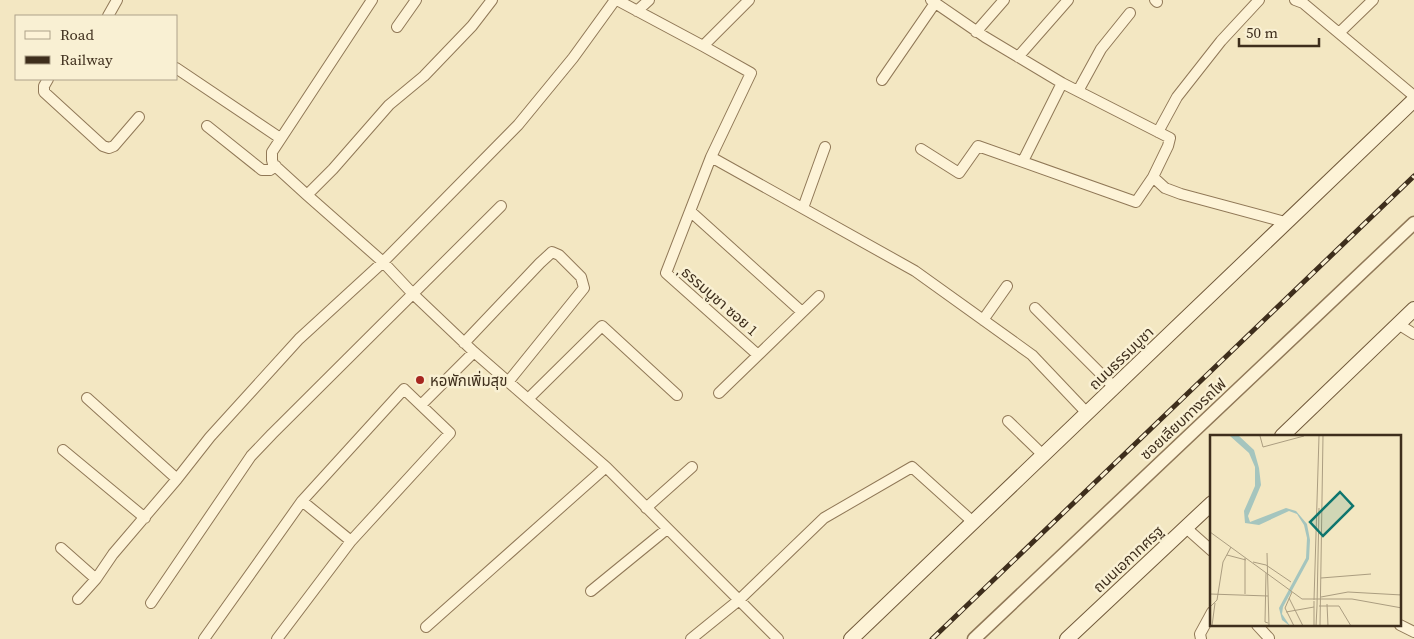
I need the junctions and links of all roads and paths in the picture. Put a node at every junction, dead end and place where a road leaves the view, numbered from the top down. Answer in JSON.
{"nodes":[{"id":1,"x":117,"y":0,"type":"edge"},
{"id":2,"x":372,"y":0,"type":"edge"},
{"id":3,"x":416,"y":0,"type":"edge"},
{"id":4,"x":492,"y":0,"type":"edge"},
{"id":5,"x":616,"y":0,"type":"edge"},
{"id":6,"x":649,"y":0,"type":"edge"},
{"id":7,"x":749,"y":0,"type":"edge"},
{"id":8,"x":1004,"y":0,"type":"edge"},
{"id":9,"x":1068,"y":0,"type":"edge"},
{"id":10,"x":1259,"y":0,"type":"edge"},
{"id":11,"x":1295,"y":0,"type":"edge"},
{"id":12,"x":1373,"y":0,"type":"edge"},
{"id":13,"x":933,"y":1,"type":"edge"},
{"id":14,"x":637,"y":11,"type":"junction"},
{"id":15,"x":1130,"y":14,"type":"dead end"},
{"id":16,"x":109,"y":15,"type":"edge"},
{"id":17,"x":397,"y":28,"type":"dead end"},
{"id":18,"x":976,"y":32,"type":"junction"},
{"id":19,"x":1339,"y":33,"type":"junction"},
{"id":20,"x":703,"y":46,"type":"junction"},
{"id":21,"x":1018,"y":57,"type":"junction"},
{"id":22,"x":178,"y":69,"type":"edge"},
{"id":23,"x":47,"y":80,"type":"edge"},
{"id":24,"x":882,"y":80,"type":"dead end"},
{"id":25,"x":1062,"y":83,"type":"junction"},
{"id":26,"x":1078,"y":91,"type":"junction"},
{"id":27,"x":1414,"y":96,"type":"edge"},
{"id":28,"x":1414,"y":100,"type":"edge"},
{"id":29,"x":139,"y":117,"type":"dead end"},
{"id":30,"x":207,"y":126,"type":"dead end"},
{"id":31,"x":1158,"y":132,"type":"junction"},
{"id":32,"x":280,"y":138,"type":"junction"},
{"id":33,"x":826,"y":147,"type":"dead end"},
{"id":34,"x":921,"y":149,"type":"dead end"},
{"id":35,"x":711,"y":157,"type":"junction"},
{"id":36,"x":1022,"y":161,"type":"junction"},
{"id":37,"x":276,"y":166,"type":"junction"},
{"id":38,"x":1153,"y":177,"type":"junction"},
{"id":39,"x":307,"y":195,"type":"junction"},
{"id":40,"x":501,"y":206,"type":"dead end"},
{"id":41,"x":802,"y":208,"type":"junction"},
{"id":42,"x":690,"y":211,"type":"junction"},
{"id":43,"x":1285,"y":222,"type":"junction"},
{"id":44,"x":1414,"y":223,"type":"edge"},
{"id":45,"x":383,"y":262,"type":"junction"},
{"id":46,"x":1007,"y":286,"type":"dead end"},
{"id":47,"x":413,"y":294,"type":"junction"},
{"id":48,"x":819,"y":296,"type":"dead end"},
{"id":49,"x":1035,"y":308,"type":"dead end"},
{"id":50,"x":1414,"y":309,"type":"edge"},
{"id":51,"x":802,"y":312,"type":"junction"},
{"id":52,"x":983,"y":320,"type":"junction"},
{"id":53,"x":1398,"y":324,"type":"junction"},
{"id":54,"x":1414,"y":334,"type":"edge"},
{"id":55,"x":464,"y":343,"type":"junction"},
{"id":56,"x":474,"y":352,"type":"junction"},
{"id":57,"x":758,"y":355,"type":"junction"},
{"id":58,"x":508,"y":382,"type":"junction"},
{"id":59,"x":1114,"y":387,"type":"junction"},
{"id":60,"x":719,"y":393,"type":"dead end"},
{"id":61,"x":677,"y":395,"type":"dead end"},
{"id":62,"x":87,"y":398,"type":"dead end"},
{"id":63,"x":528,"y":399,"type":"junction"},
{"id":64,"x":421,"y":405,"type":"junction"},
{"id":65,"x":1087,"y":413,"type":"junction"},
{"id":66,"x":1008,"y":421,"type":"dead end"},
{"id":67,"x":1283,"y":435,"type":"edge"},
{"id":68,"x":64,"y":450,"type":"dead end"},
{"id":69,"x":1043,"y":455,"type":"junction"},
{"id":70,"x":692,"y":467,"type":"dead end"},
{"id":71,"x":606,"y":468,"type":"junction"},
{"id":72,"x":177,"y":479,"type":"junction"},
{"id":73,"x":302,"y":500,"type":"junction"},
{"id":74,"x":1210,"y":505,"type":"edge"},
{"id":75,"x":646,"y":508,"type":"junction"},
{"id":76,"x":145,"y":518,"type":"junction"},
{"id":77,"x":973,"y":522,"type":"junction"},
{"id":78,"x":1186,"y":528,"type":"junction"},
{"id":79,"x":667,"y":529,"type":"junction"},
{"id":80,"x":352,"y":541,"type":"junction"},
{"id":81,"x":61,"y":548,"type":"dead end"},
{"id":82,"x":1210,"y":549,"type":"edge"},
{"id":83,"x":96,"y":579,"type":"junction"},
{"id":84,"x":591,"y":591,"type":"dead end"},
{"id":85,"x":78,"y":599,"type":"dead end"},
{"id":86,"x":739,"y":600,"type":"junction"},
{"id":87,"x":150,"y":603,"type":"dead end"},
{"id":88,"x":1210,"y":616,"type":"edge"},
{"id":89,"x":1258,"y":626,"type":"edge"},
{"id":90,"x":1402,"y":626,"type":"edge"},
{"id":91,"x":426,"y":627,"type":"dead end"},
{"id":92,"x":1414,"y":632,"type":"edge"},
{"id":93,"x":1269,"y":638,"type":"edge"},
{"id":94,"x":204,"y":639,"type":"edge"},
{"id":95,"x":276,"y":639,"type":"edge"},
{"id":96,"x":691,"y":639,"type":"edge"},
{"id":97,"x":778,"y":639,"type":"edge"},
{"id":98,"x":851,"y":639,"type":"edge"},
{"id":99,"x":974,"y":639,"type":"edge"},
{"id":100,"x":1068,"y":639,"type":"edge"},
{"id":101,"x":1201,"y":639,"type":"edge"}],
"edges":[{"from":1,"to":16,"type":"street"},
{"from":2,"to":32,"type":"street"},
{"from":3,"to":17,"type":"street"},
{"from":4,"to":39,"type":"street"},
{"from":5,"to":14,"type":"street"},
{"from":5,"to":45,"type":"street"},
{"from":6,"to":14,"type":"street"},
{"from":7,"to":20,"type":"street"},
{"from":8,"to":18,"type":"street"},
{"from":9,"to":21,"type":"street"},
{"from":10,"to":31,"type":"street"},
{"from":11,"to":19,"type":"street"},
{"from":12,"to":19,"type":"street"},
{"from":13,"to":18,"type":"street"},
{"from":13,"to":24,"type":"street"},
{"from":14,"to":20,"type":"street"},
{"from":15,"to":26,"type":"street"},
{"from":18,"to":21,"type":"street"},
{"from":19,"to":27,"type":"street"},
{"from":20,"to":35,"type":"street","name":"ุธรรมบูชา ซอย 1"},
{"from":21,"to":25,"type":"street"},
{"from":22,"to":32,"type":"street"},
{"from":23,"to":29,"type":"street"},
{"from":25,"to":26,"type":"street"},
{"from":25,"to":36,"type":"street"},
{"from":26,"to":31,"type":"street"},
{"from":28,"to":43,"type":"main road","name":"ถนนธรรมบูชา"},
{"from":30,"to":37,"type":"street"},
{"from":31,"to":38,"type":"street"},
{"from":32,"to":37,"type":"street"},
{"from":33,"to":41,"type":"street"},
{"from":34,"to":36,"type":"street"},
{"from":35,"to":41,"type":"street"},
{"from":35,"to":42,"type":"street","name":"ุธรรมบูชา ซอย 1"},
{"from":36,"to":38,"type":"street"},
{"from":37,"to":39,"type":"street"},
{"from":38,"to":43,"type":"street"},
{"from":39,"to":45,"type":"street"},
{"from":40,"to":47,"type":"street"},
{"from":41,"to":52,"type":"street"},
{"from":42,"to":51,"type":"street"},
{"from":42,"to":57,"type":"street","name":"ุธรรมบูชา ซอย 1"},
{"from":43,"to":59,"type":"main road","name":"ถนนธรรมบูชา"},
{"from":44,"to":99,"type":"street","name":"ซอยเลียบทางรถไฟ"},
{"from":45,"to":47,"type":"street"},
{"from":45,"to":72,"type":"street"},
{"from":46,"to":52,"type":"street"},
{"from":47,"to":55,"type":"street"},
{"from":47,"to":87,"type":"street"},
{"from":48,"to":51,"type":"street","name":"ุธรรมบูชา ซอย 1"},
{"from":49,"to":59,"type":"street"},
{"from":50,"to":53,"type":"main road"},
{"from":51,"to":57,"type":"street","name":"ุธรรมบูชา ซอย 1"},
{"from":52,"to":65,"type":"street"},
{"from":53,"to":54,"type":"street"},
{"from":53,"to":67,"type":"main road"},
{"from":55,"to":56,"type":"street"},
{"from":55,"to":58,"type":"street"},
{"from":56,"to":58,"type":"street"},
{"from":56,"to":64,"type":"street"},
{"from":57,"to":60,"type":"street","name":"ุธรรมบูชา ซอย 1"},
{"from":58,"to":63,"type":"street"},
{"from":59,"to":65,"type":"main road","name":"ถนนธรรมบูชา"},
{"from":61,"to":63,"type":"street"},
{"from":62,"to":72,"type":"street"},
{"from":63,"to":71,"type":"street"},
{"from":64,"to":73,"type":"street"},
{"from":64,"to":80,"type":"street"},
{"from":65,"to":69,"type":"main road","name":"ถนนธรรมบูชา"},
{"from":66,"to":69,"type":"street"},
{"from":68,"to":76,"type":"street"},
{"from":69,"to":77,"type":"main road","name":"ถนนธรรมบูชา"},
{"from":70,"to":75,"type":"street"},
{"from":71,"to":75,"type":"street"},
{"from":71,"to":91,"type":"street"},
{"from":72,"to":76,"type":"street"},
{"from":73,"to":80,"type":"street"},
{"from":73,"to":94,"type":"street"},
{"from":74,"to":78,"type":"main road","name":"ถนนเอกาทศรฐ"},
{"from":75,"to":79,"type":"street"},
{"from":76,"to":83,"type":"street"},
{"from":77,"to":86,"type":"street"},
{"from":77,"to":98,"type":"main road","name":"ถนนธรรมบูชา"},
{"from":78,"to":82,"type":"street"},
{"from":78,"to":100,"type":"main road","name":"ถนนเอกาทศรฐ"},
{"from":79,"to":84,"type":"street"},
{"from":79,"to":86,"type":"street"},
{"from":80,"to":95,"type":"street"},
{"from":81,"to":83,"type":"street"},
{"from":83,"to":85,"type":"street"},
{"from":86,"to":96,"type":"street"},
{"from":86,"to":97,"type":"street"},
{"from":88,"to":101,"type":"street"},
{"from":89,"to":93,"type":"street"},
{"from":90,"to":92,"type":"street"}]}
